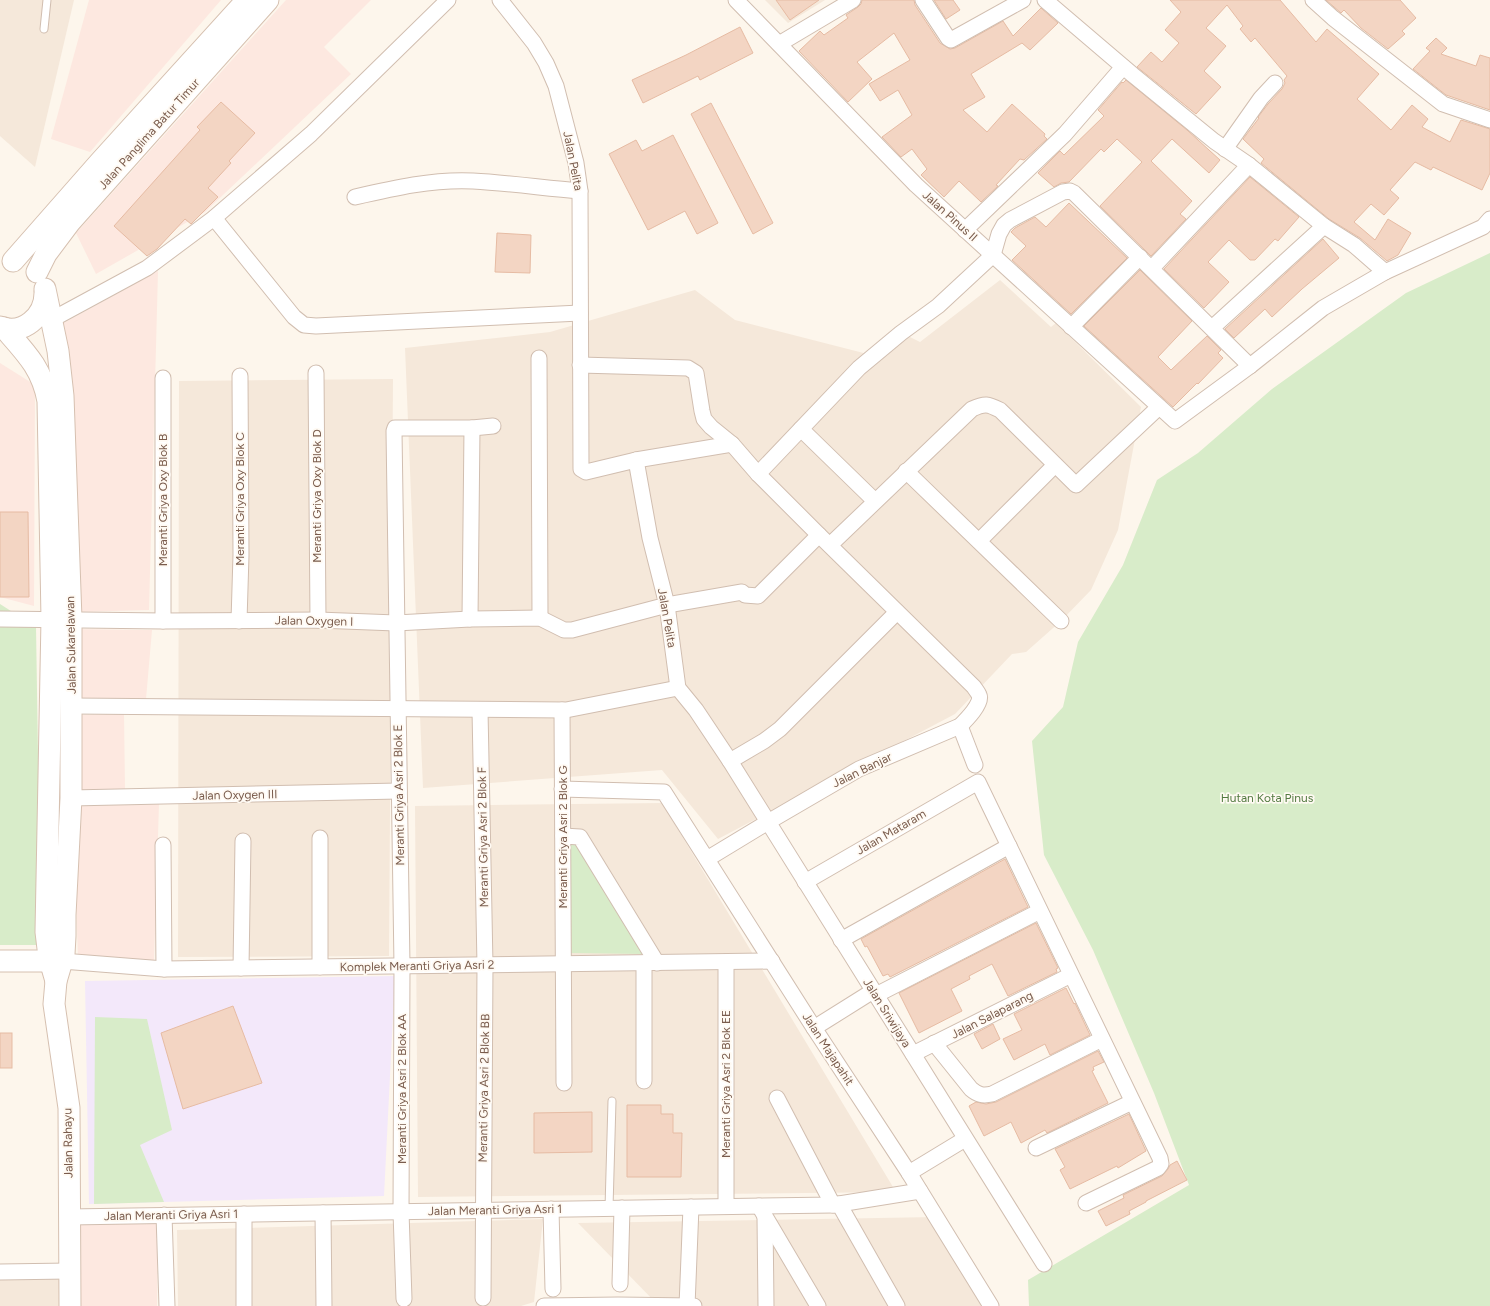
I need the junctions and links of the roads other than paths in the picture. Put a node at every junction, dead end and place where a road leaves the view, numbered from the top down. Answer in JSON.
{"nodes":[{"id":1,"x":47,"y":0,"type":"edge"},
{"id":2,"x":247,"y":0,"type":"edge"},
{"id":3,"x":268,"y":0,"type":"edge"},
{"id":4,"x":448,"y":0,"type":"edge"},
{"id":5,"x":500,"y":0,"type":"edge"},
{"id":6,"x":736,"y":0,"type":"edge"},
{"id":7,"x":853,"y":0,"type":"edge"},
{"id":8,"x":923,"y":0,"type":"edge"},
{"id":9,"x":1023,"y":0,"type":"edge"},
{"id":10,"x":1044,"y":0,"type":"edge"},
{"id":11,"x":1313,"y":0,"type":"edge"},
{"id":12,"x":44,"y":29,"type":"dead end"},
{"id":13,"x":779,"y":44,"type":"junction"},
{"id":14,"x":1124,"y":67,"type":"junction"},
{"id":15,"x":1275,"y":83,"type":"dead end"},
{"id":16,"x":1490,"y":120,"type":"edge"},
{"id":17,"x":1225,"y":149,"type":"junction"},
{"id":18,"x":1249,"y":165,"type":"junction"},
{"id":19,"x":580,"y":191,"type":"junction"},
{"id":20,"x":355,"y":197,"type":"dead end"},
{"id":21,"x":214,"y":218,"type":"junction"},
{"id":22,"x":1490,"y":219,"type":"edge"},
{"id":23,"x":1324,"y":226,"type":"junction"},
{"id":24,"x":965,"y":230,"type":"junction"},
{"id":25,"x":993,"y":255,"type":"junction"},
{"id":26,"x":1140,"y":257,"type":"junction"},
{"id":27,"x":6,"y":263,"type":"edge"},
{"id":28,"x":1152,"y":268,"type":"junction"},
{"id":29,"x":1385,"y":272,"type":"junction"},
{"id":30,"x":41,"y":281,"type":"junction"},
{"id":31,"x":580,"y":313,"type":"junction"},
{"id":32,"x":51,"y":320,"type":"junction"},
{"id":33,"x":2,"y":327,"type":"edge"},
{"id":34,"x":1071,"y":327,"type":"junction"},
{"id":35,"x":1212,"y":328,"type":"junction"},
{"id":36,"x":539,"y":358,"type":"dead end"},
{"id":37,"x":580,"y":365,"type":"junction"},
{"id":38,"x":1250,"y":366,"type":"junction"},
{"id":39,"x":316,"y":372,"type":"dead end"},
{"id":40,"x":240,"y":376,"type":"dead end"},
{"id":41,"x":163,"y":378,"type":"dead end"},
{"id":42,"x":1159,"y":407,"type":"junction"},
{"id":43,"x":493,"y":426,"type":"dead end"},
{"id":44,"x":472,"y":428,"type":"junction"},
{"id":45,"x":800,"y":429,"type":"junction"},
{"id":46,"x":732,"y":444,"type":"junction"},
{"id":47,"x":636,"y":460,"type":"junction"},
{"id":48,"x":1055,"y":465,"type":"junction"},
{"id":49,"x":906,"y":471,"type":"junction"},
{"id":50,"x":758,"y":474,"type":"junction"},
{"id":51,"x":874,"y":501,"type":"junction"},
{"id":52,"x":824,"y":540,"type":"junction"},
{"id":53,"x":978,"y":541,"type":"junction"},
{"id":54,"x":667,"y":605,"type":"junction"},
{"id":55,"x":897,"y":612,"type":"junction"},
{"id":56,"x":540,"y":618,"type":"junction"},
{"id":57,"x":0,"y":619,"type":"edge"},
{"id":58,"x":62,"y":619,"type":"junction"},
{"id":59,"x":470,"y":619,"type":"junction"},
{"id":60,"x":318,"y":620,"type":"junction"},
{"id":61,"x":239,"y":621,"type":"junction"},
{"id":62,"x":1061,"y":621,"type":"dead end"},
{"id":63,"x":163,"y":622,"type":"junction"},
{"id":64,"x":396,"y":623,"type":"junction"},
{"id":65,"x":678,"y":688,"type":"junction"},
{"id":66,"x":72,"y":706,"type":"junction"},
{"id":67,"x":398,"y":709,"type":"junction"},
{"id":68,"x":480,"y":710,"type":"junction"},
{"id":69,"x":562,"y":710,"type":"junction"},
{"id":70,"x":960,"y":726,"type":"junction"},
{"id":71,"x":730,"y":761,"type":"junction"},
{"id":72,"x":975,"y":765,"type":"dead end"},
{"id":73,"x":562,"y":789,"type":"junction"},
{"id":74,"x":399,"y":791,"type":"junction"},
{"id":75,"x":71,"y":798,"type":"junction"},
{"id":76,"x":768,"y":822,"type":"junction"},
{"id":77,"x":563,"y":836,"type":"junction"},
{"id":78,"x":320,"y":838,"type":"dead end"},
{"id":79,"x":243,"y":841,"type":"dead end"},
{"id":80,"x":163,"y":845,"type":"dead end"},
{"id":81,"x":1009,"y":846,"type":"junction"},
{"id":82,"x":707,"y":860,"type":"junction"},
{"id":83,"x":805,"y":882,"type":"junction"},
{"id":84,"x":1040,"y":911,"type":"junction"},
{"id":85,"x":841,"y":940,"type":"junction"},
{"id":86,"x":0,"y":961,"type":"edge"},
{"id":87,"x":56,"y":961,"type":"junction"},
{"id":88,"x":772,"y":961,"type":"junction"},
{"id":89,"x":726,"y":962,"type":"junction"},
{"id":90,"x":651,"y":963,"type":"junction"},
{"id":91,"x":563,"y":964,"type":"junction"},
{"id":92,"x":485,"y":965,"type":"junction"},
{"id":93,"x":402,"y":966,"type":"junction"},
{"id":94,"x":320,"y":967,"type":"junction"},
{"id":95,"x":241,"y":968,"type":"junction"},
{"id":96,"x":164,"y":969,"type":"junction"},
{"id":97,"x":1071,"y":975,"type":"junction"},
{"id":98,"x":56,"y":981,"type":"joint"},
{"id":99,"x":875,"y":993,"type":"junction"},
{"id":100,"x":814,"y":1028,"type":"junction"},
{"id":101,"x":1102,"y":1039,"type":"junction"},
{"id":102,"x":934,"y":1044,"type":"junction"},
{"id":103,"x":913,"y":1054,"type":"junction"},
{"id":104,"x":644,"y":1081,"type":"dead end"},
{"id":105,"x":564,"y":1083,"type":"dead end"},
{"id":106,"x":777,"y":1098,"type":"dead end"},
{"id":107,"x":612,"y":1100,"type":"dead end"},
{"id":108,"x":1132,"y":1102,"type":"junction"},
{"id":109,"x":965,"y":1139,"type":"junction"},
{"id":110,"x":1036,"y":1148,"type":"dead end"},
{"id":111,"x":909,"y":1173,"type":"junction"},
{"id":112,"x":920,"y":1191,"type":"junction"},
{"id":113,"x":1086,"y":1203,"type":"dead end"},
{"id":114,"x":836,"y":1205,"type":"junction"},
{"id":115,"x":726,"y":1206,"type":"junction"},
{"id":116,"x":691,"y":1207,"type":"junction"},
{"id":117,"x":615,"y":1208,"type":"junction"},
{"id":118,"x":551,"y":1209,"type":"junction"},
{"id":119,"x":482,"y":1210,"type":"junction"},
{"id":120,"x":762,"y":1211,"type":"junction"},
{"id":121,"x":401,"y":1212,"type":"junction"},
{"id":122,"x":323,"y":1213,"type":"junction"},
{"id":123,"x":244,"y":1214,"type":"junction"},
{"id":124,"x":164,"y":1215,"type":"junction"},
{"id":125,"x":69,"y":1217,"type":"junction"},
{"id":126,"x":1044,"y":1264,"type":"dead end"},
{"id":127,"x":69,"y":1271,"type":"junction"},
{"id":128,"x":0,"y":1272,"type":"edge"},
{"id":129,"x":620,"y":1284,"type":"dead end"},
{"id":130,"x":553,"y":1289,"type":"dead end"},
{"id":131,"x":483,"y":1298,"type":"dead end"},
{"id":132,"x":404,"y":1299,"type":"dead end"},
{"id":133,"x":618,"y":1305,"type":"edge"},
{"id":134,"x":70,"y":1306,"type":"edge"},
{"id":135,"x":167,"y":1306,"type":"edge"},
{"id":136,"x":244,"y":1306,"type":"edge"},
{"id":137,"x":324,"y":1306,"type":"edge"},
{"id":138,"x":547,"y":1306,"type":"edge"},
{"id":139,"x":689,"y":1306,"type":"edge"},
{"id":140,"x":766,"y":1306,"type":"edge"},
{"id":141,"x":818,"y":1306,"type":"edge"},
{"id":142,"x":897,"y":1306,"type":"edge"},
{"id":143,"x":991,"y":1306,"type":"edge"}],
"edges":[{"from":1,"to":12,"type":"lane"},
{"from":2,"to":27,"type":"main road","name":"Jalan Panglima Batur Timur"},
{"from":3,"to":30,"type":"main road","name":"Jalan Panglima Batur Timur"},
{"from":4,"to":21,"type":"street"},
{"from":5,"to":19,"type":"street","name":"Jalan Pelita"},
{"from":6,"to":13,"type":"street","name":"Jalan Pinus II"},
{"from":7,"to":13,"type":"street"},
{"from":8,"to":9,"type":"street"},
{"from":10,"to":14,"type":"street"},
{"from":11,"to":16,"type":"street"},
{"from":13,"to":24,"type":"street","name":"Jalan Pinus II"},
{"from":14,"to":17,"type":"street"},
{"from":14,"to":24,"type":"street"},
{"from":15,"to":17,"type":"street"},
{"from":17,"to":18,"type":"street"},
{"from":18,"to":23,"type":"street"},
{"from":18,"to":28,"type":"street"},
{"from":19,"to":20,"type":"street"},
{"from":19,"to":31,"type":"street","name":"Jalan Pelita"},
{"from":21,"to":31,"type":"street"},
{"from":21,"to":32,"type":"street"},
{"from":22,"to":29,"type":"street"},
{"from":23,"to":29,"type":"street"},
{"from":23,"to":35,"type":"street"},
{"from":24,"to":25,"type":"street","name":"Jalan Pinus II"},
{"from":25,"to":26,"type":"street"},
{"from":25,"to":34,"type":"street","name":"Jalan Pinus II"},
{"from":25,"to":45,"type":"street"},
{"from":26,"to":28,"type":"street"},
{"from":26,"to":34,"type":"street"},
{"from":27,"to":30,"type":"main road"},
{"from":28,"to":35,"type":"street"},
{"from":29,"to":38,"type":"street"},
{"from":30,"to":32,"type":"main road","name":"Jalan Sukarelawan"},
{"from":30,"to":33,"type":"main road","name":"Jalan Panglima Batur Timur"},
{"from":31,"to":37,"type":"street","name":"Jalan Pelita"},
{"from":32,"to":58,"type":"main road","name":"Jalan Sukarelawan"},
{"from":33,"to":58,"type":"main road","name":"Jalan Sukarelawan"},
{"from":34,"to":42,"type":"street","name":"Jalan Pinus II"},
{"from":35,"to":38,"type":"street"},
{"from":36,"to":56,"type":"street"},
{"from":37,"to":46,"type":"street"},
{"from":37,"to":47,"type":"street","name":"Jalan Pelita"},
{"from":38,"to":42,"type":"street","name":"Jalan Pinus II"},
{"from":39,"to":60,"type":"street","name":"Meranti Griya Oxy Blok D"},
{"from":40,"to":61,"type":"street","name":"Meranti Griya Oxy Blok C"},
{"from":41,"to":63,"type":"street","name":"Meranti Griya Oxy Blok B"},
{"from":42,"to":48,"type":"street"},
{"from":43,"to":44,"type":"street"},
{"from":44,"to":59,"type":"street"},
{"from":44,"to":64,"type":"street","name":"Meranti Griya Asri 2 Blok E"},
{"from":45,"to":50,"type":"street"},
{"from":45,"to":51,"type":"street"},
{"from":46,"to":47,"type":"street"},
{"from":46,"to":50,"type":"street"},
{"from":47,"to":54,"type":"street","name":"Jalan Pelita"},
{"from":48,"to":49,"type":"street"},
{"from":48,"to":53,"type":"street"},
{"from":49,"to":51,"type":"street"},
{"from":49,"to":53,"type":"street"},
{"from":50,"to":52,"type":"street"},
{"from":51,"to":52,"type":"street"},
{"from":52,"to":54,"type":"street"},
{"from":52,"to":55,"type":"street"},
{"from":53,"to":62,"type":"street"},
{"from":54,"to":56,"type":"street","name":"Jalan Oxygen I"},
{"from":54,"to":65,"type":"street","name":"Jalan Pelita"},
{"from":55,"to":70,"type":"street"},
{"from":55,"to":71,"type":"street"},
{"from":56,"to":59,"type":"street","name":"Jalan Oxygen I"},
{"from":57,"to":58,"type":"street","name":"Jalan Oxygen I"},
{"from":58,"to":63,"type":"street","name":"Jalan Oxygen I"},
{"from":58,"to":66,"type":"main road","name":"Jalan Sukarelawan"},
{"from":58,"to":87,"type":"main road","name":"Jalan Sukarelawan"},
{"from":59,"to":64,"type":"street","name":"Jalan Oxygen I"},
{"from":60,"to":61,"type":"street","name":"Jalan Oxygen I"},
{"from":60,"to":64,"type":"street","name":"Jalan Oxygen I"},
{"from":61,"to":63,"type":"street","name":"Jalan Oxygen I"},
{"from":64,"to":67,"type":"street","name":"Meranti Griya Asri 2 Blok E"},
{"from":65,"to":69,"type":"street"},
{"from":65,"to":71,"type":"street"},
{"from":66,"to":67,"type":"street"},
{"from":66,"to":75,"type":"main road","name":"Jalan Sukarelawan"},
{"from":67,"to":68,"type":"street"},
{"from":67,"to":74,"type":"street","name":"Meranti Griya Asri 2 Blok E"},
{"from":68,"to":69,"type":"street"},
{"from":68,"to":92,"type":"street","name":"Meranti Griya Asri 2 Blok F"},
{"from":69,"to":73,"type":"street","name":"Meranti Griya Asri 2 Blok G"},
{"from":70,"to":72,"type":"street"},
{"from":70,"to":76,"type":"street","name":"Jalan Banjar"},
{"from":71,"to":76,"type":"street","name":"Jalan Sriwijaya"},
{"from":73,"to":77,"type":"street","name":"Meranti Griya Asri 2 Blok G"},
{"from":73,"to":82,"type":"street","name":"Jalan Majapahit"},
{"from":74,"to":75,"type":"street","name":"Jalan Oxygen III"},
{"from":74,"to":93,"type":"street","name":"Meranti Griya Asri 2 Blok E"},
{"from":75,"to":87,"type":"main road","name":"Jalan Sukarelawan"},
{"from":76,"to":82,"type":"street","name":"Jalan Banjar"},
{"from":76,"to":83,"type":"street","name":"Jalan Sriwijaya"},
{"from":77,"to":90,"type":"street"},
{"from":77,"to":91,"type":"street","name":"Meranti Griya Asri 2 Blok G"},
{"from":78,"to":94,"type":"street"},
{"from":79,"to":95,"type":"street"},
{"from":80,"to":96,"type":"street"},
{"from":81,"to":83,"type":"street","name":"Jalan Mataram"},
{"from":81,"to":84,"type":"street"},
{"from":81,"to":85,"type":"street"},
{"from":82,"to":88,"type":"street","name":"Jalan Majapahit"},
{"from":83,"to":85,"type":"street","name":"Jalan Sriwijaya"},
{"from":84,"to":97,"type":"street"},
{"from":84,"to":99,"type":"street"},
{"from":85,"to":99,"type":"street","name":"Jalan Sriwijaya"},
{"from":86,"to":87,"type":"main road"},
{"from":87,"to":96,"type":"street","name":"Komplek Meranti Griya Asri 2"},
{"from":87,"to":98,"type":"main road","name":"Jalan Sukarelawan"},
{"from":88,"to":89,"type":"street","name":"Komplek Meranti Griya Asri 2"},
{"from":88,"to":100,"type":"street","name":"Jalan Majapahit"},
{"from":89,"to":90,"type":"street","name":"Komplek Meranti Griya Asri 2"},
{"from":89,"to":115,"type":"street","name":"Meranti Griya Asri 2 Blok EE"},
{"from":90,"to":91,"type":"street","name":"Komplek Meranti Griya Asri 2"},
{"from":90,"to":104,"type":"street"},
{"from":91,"to":92,"type":"street","name":"Komplek Meranti Griya Asri 2"},
{"from":91,"to":105,"type":"street","name":"Meranti Griya Asri 2 Blok G"},
{"from":92,"to":93,"type":"street","name":"Komplek Meranti Griya Asri 2"},
{"from":92,"to":119,"type":"street","name":"Meranti Griya Asri 2 Blok BB"},
{"from":93,"to":94,"type":"street","name":"Komplek Meranti Griya Asri 2"},
{"from":93,"to":121,"type":"street","name":"Meranti Griya Asri 2 Blok AA"},
{"from":94,"to":95,"type":"street","name":"Komplek Meranti Griya Asri 2"},
{"from":95,"to":96,"type":"street","name":"Komplek Meranti Griya Asri 2"},
{"from":97,"to":101,"type":"street"},
{"from":97,"to":102,"type":"street","name":"Jalan Salaparang"},
{"from":98,"to":125,"type":"main road","name":"Jalan Rahayu"},
{"from":99,"to":100,"type":"street"},
{"from":99,"to":103,"type":"street","name":"Jalan Sriwijaya"},
{"from":100,"to":111,"type":"street","name":"Jalan Majapahit"},
{"from":101,"to":102,"type":"street"},
{"from":101,"to":108,"type":"street"},
{"from":102,"to":103,"type":"street","name":"Jalan Salaparang"},
{"from":103,"to":109,"type":"street","name":"Jalan Sriwijaya"},
{"from":106,"to":114,"type":"street"},
{"from":107,"to":117,"type":"lane"},
{"from":108,"to":110,"type":"street"},
{"from":108,"to":113,"type":"street"},
{"from":109,"to":111,"type":"street"},
{"from":109,"to":126,"type":"street","name":"Jalan Sriwijaya"},
{"from":111,"to":112,"type":"street","name":"Jalan Majapahit"},
{"from":112,"to":114,"type":"street","name":"Jalan Meranti Griya Asri 1"},
{"from":112,"to":143,"type":"street","name":"Jalan Majapahit"},
{"from":114,"to":120,"type":"street","name":"Jalan Meranti Griya Asri 1"},
{"from":114,"to":142,"type":"street"},
{"from":115,"to":116,"type":"street","name":"Jalan Meranti Griya Asri 1"},
{"from":115,"to":120,"type":"street","name":"Jalan Meranti Griya Asri 1"},
{"from":116,"to":117,"type":"street","name":"Jalan Meranti Griya Asri 1"},
{"from":116,"to":139,"type":"street"},
{"from":117,"to":118,"type":"street","name":"Jalan Meranti Griya Asri 1"},
{"from":117,"to":129,"type":"street"},
{"from":118,"to":119,"type":"street","name":"Jalan Meranti Griya Asri 1"},
{"from":118,"to":130,"type":"street"},
{"from":119,"to":121,"type":"street","name":"Jalan Meranti Griya Asri 1"},
{"from":119,"to":131,"type":"street","name":"Meranti Griya Asri 2 Blok BB"},
{"from":120,"to":140,"type":"street"},
{"from":120,"to":141,"type":"street"},
{"from":121,"to":122,"type":"street","name":"Jalan Meranti Griya Asri 1"},
{"from":121,"to":132,"type":"street","name":"Meranti Griya Asri 2 Blok AA"},
{"from":122,"to":123,"type":"street","name":"Jalan Meranti Griya Asri 1"},
{"from":122,"to":137,"type":"street"},
{"from":123,"to":124,"type":"street","name":"Jalan Meranti Griya Asri 1"},
{"from":123,"to":136,"type":"street"},
{"from":124,"to":125,"type":"street","name":"Jalan Meranti Griya Asri 1"},
{"from":124,"to":135,"type":"street"},
{"from":125,"to":127,"type":"main road","name":"Jalan Rahayu"},
{"from":127,"to":128,"type":"street"},
{"from":127,"to":134,"type":"main road","name":"Jalan Rahayu"},
{"from":133,"to":138,"type":"street"},
{"from":133,"to":139,"type":"street"}]}
